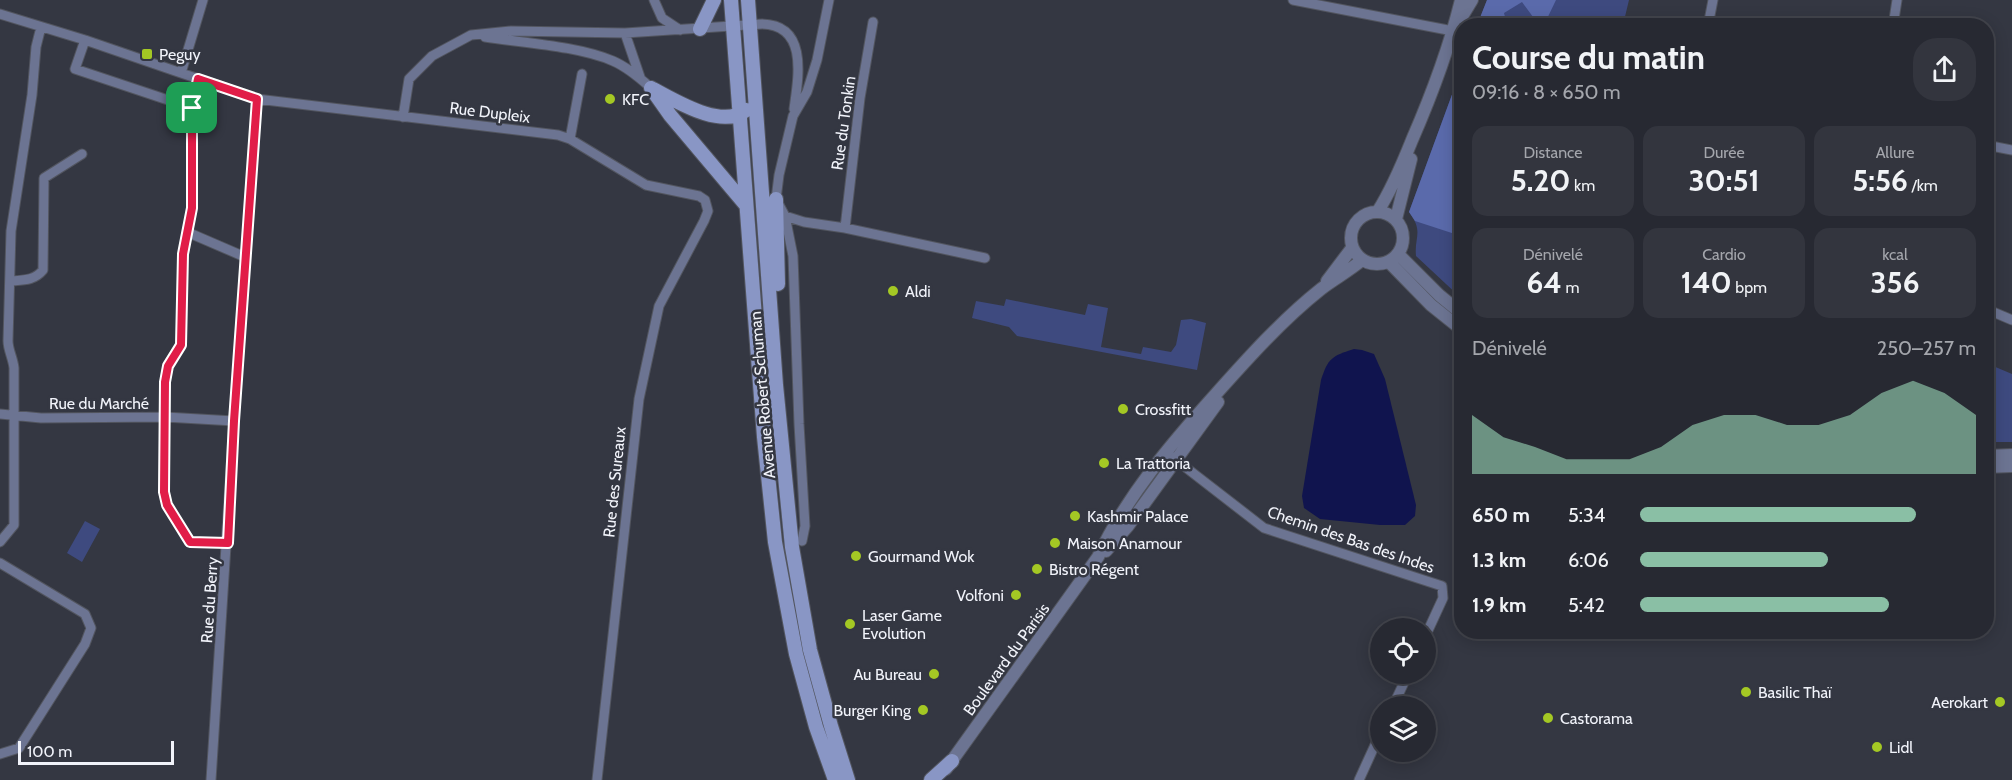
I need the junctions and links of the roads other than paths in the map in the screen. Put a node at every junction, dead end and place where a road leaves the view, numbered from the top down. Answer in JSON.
{"nodes":[{"id":1,"x":202,"y":0,"type":"edge"},
{"id":2,"x":654,"y":0,"type":"edge"},
{"id":3,"x":714,"y":0,"type":"edge"},
{"id":4,"x":731,"y":0,"type":"edge"},
{"id":5,"x":748,"y":0,"type":"edge"},
{"id":6,"x":829,"y":0,"type":"edge"},
{"id":7,"x":1293,"y":0,"type":"edge"},
{"id":8,"x":1461,"y":0,"type":"edge"},
{"id":9,"x":1472,"y":0,"type":"edge"},
{"id":10,"x":1713,"y":0,"type":"edge"},
{"id":11,"x":1897,"y":0,"type":"edge"},
{"id":12,"x":0,"y":14,"type":"edge"},
{"id":13,"x":1456,"y":18,"type":"edge"},
{"id":14,"x":1461,"y":18,"type":"edge"},
{"id":15,"x":1710,"y":18,"type":"edge"},
{"id":16,"x":1894,"y":18,"type":"edge"},
{"id":17,"x":873,"y":22,"type":"dead end"},
{"id":18,"x":750,"y":24,"type":"junction"},
{"id":19,"x":734,"y":26,"type":"junction"},
{"id":20,"x":41,"y":27,"type":"junction"},
{"id":21,"x":1454,"y":27,"type":"edge"},
{"id":22,"x":700,"y":28,"type":"junction"},
{"id":23,"x":680,"y":30,"type":"junction"},
{"id":24,"x":1453,"y":31,"type":"junction"},
{"id":25,"x":625,"y":33,"type":"junction"},
{"id":26,"x":471,"y":35,"type":"junction"},
{"id":27,"x":85,"y":40,"type":"junction"},
{"id":28,"x":181,"y":72,"type":"junction"},
{"id":29,"x":582,"y":74,"type":"dead end"},
{"id":30,"x":640,"y":77,"type":"junction"},
{"id":31,"x":198,"y":79,"type":"junction"},
{"id":32,"x":651,"y":88,"type":"junction"},
{"id":33,"x":257,"y":99,"type":"junction"},
{"id":34,"x":757,"y":101,"type":"junction"},
{"id":35,"x":192,"y":108,"type":"junction"},
{"id":36,"x":1426,"y":109,"type":"junction"},
{"id":37,"x":739,"y":115,"type":"junction"},
{"id":38,"x":793,"y":116,"type":"junction"},
{"id":39,"x":403,"y":117,"type":"junction"},
{"id":40,"x":570,"y":139,"type":"junction"},
{"id":41,"x":1994,"y":147,"type":"edge"},
{"id":42,"x":2012,"y":150,"type":"edge"},
{"id":43,"x":82,"y":154,"type":"dead end"},
{"id":44,"x":776,"y":199,"type":"junction"},
{"id":45,"x":705,"y":201,"type":"joint"},
{"id":46,"x":746,"y":204,"type":"junction"},
{"id":47,"x":1378,"y":211,"type":"junction"},
{"id":48,"x":784,"y":216,"type":"junction"},
{"id":49,"x":1396,"y":219,"type":"junction"},
{"id":50,"x":845,"y":228,"type":"junction"},
{"id":51,"x":187,"y":232,"type":"junction"},
{"id":52,"x":1352,"y":248,"type":"junction"},
{"id":53,"x":245,"y":257,"type":"junction"},
{"id":54,"x":985,"y":258,"type":"dead end"},
{"id":55,"x":1393,"y":258,"type":"junction"},
{"id":56,"x":1362,"y":260,"type":"junction"},
{"id":57,"x":10,"y":281,"type":"junction"},
{"id":58,"x":1321,"y":289,"type":"junction"},
{"id":59,"x":1454,"y":307,"type":"edge"},
{"id":60,"x":1994,"y":312,"type":"edge"},
{"id":61,"x":2012,"y":320,"type":"edge"},
{"id":62,"x":1454,"y":323,"type":"edge"},
{"id":63,"x":777,"y":385,"type":"junction"},
{"id":64,"x":0,"y":414,"type":"edge"},
{"id":65,"x":14,"y":415,"type":"junction"},
{"id":66,"x":165,"y":417,"type":"junction"},
{"id":67,"x":234,"y":421,"type":"junction"},
{"id":68,"x":2012,"y":455,"type":"edge"},
{"id":69,"x":1171,"y":456,"type":"junction"},
{"id":70,"x":1994,"y":456,"type":"edge"},
{"id":71,"x":2012,"y":466,"type":"edge"},
{"id":72,"x":1994,"y":467,"type":"edge"},
{"id":73,"x":772,"y":515,"type":"junction"},
{"id":74,"x":0,"y":542,"type":"edge"},
{"id":75,"x":228,"y":543,"type":"junction"},
{"id":76,"x":797,"y":544,"type":"junction"},
{"id":77,"x":0,"y":564,"type":"edge"},
{"id":78,"x":1434,"y":618,"type":"edge"},
{"id":79,"x":0,"y":754,"type":"edge"},
{"id":80,"x":1370,"y":756,"type":"edge"},
{"id":81,"x":952,"y":760,"type":"junction"},
{"id":82,"x":211,"y":780,"type":"edge"},
{"id":83,"x":597,"y":780,"type":"edge"},
{"id":84,"x":835,"y":780,"type":"edge"},
{"id":85,"x":848,"y":780,"type":"edge"},
{"id":86,"x":931,"y":780,"type":"edge"},
{"id":87,"x":939,"y":780,"type":"edge"},
{"id":88,"x":1359,"y":780,"type":"edge"}],
"edges":[{"from":1,"to":28,"type":"street"},
{"from":2,"to":23,"type":"street"},
{"from":3,"to":22,"type":"main road"},
{"from":4,"to":19,"type":"main road","name":"Avenue Robert Schuman"},
{"from":5,"to":18,"type":"main road","name":"Avenue Robert Schuman"},
{"from":6,"to":38,"type":"street"},
{"from":7,"to":24,"type":"street"},
{"from":8,"to":13,"type":"street"},
{"from":9,"to":14,"type":"street"},
{"from":10,"to":15,"type":"street"},
{"from":11,"to":16,"type":"street"},
{"from":12,"to":20,"type":"street","name":"Rue Dupleix"},
{"from":17,"to":50,"type":"street","name":"Rue du Tonkin"},
{"from":18,"to":19,"type":"street"},
{"from":18,"to":34,"type":"main road","name":"Avenue Robert Schuman"},
{"from":18,"to":38,"type":"street"},
{"from":19,"to":22,"type":"street"},
{"from":19,"to":37,"type":"main road","name":"Avenue Robert Schuman"},
{"from":20,"to":27,"type":"street","name":"Rue Dupleix"},
{"from":20,"to":57,"type":"street"},
{"from":21,"to":24,"type":"street"},
{"from":22,"to":23,"type":"street"},
{"from":23,"to":25,"type":"street"},
{"from":24,"to":36,"type":"street"},
{"from":25,"to":26,"type":"street"},
{"from":25,"to":30,"type":"street"},
{"from":26,"to":30,"type":"street"},
{"from":26,"to":39,"type":"street"},
{"from":27,"to":28,"type":"street","name":"Rue Dupleix"},
{"from":27,"to":35,"type":"street"},
{"from":28,"to":31,"type":"street","name":"Rue Dupleix"},
{"from":29,"to":40,"type":"street"},
{"from":30,"to":32,"type":"street"},
{"from":31,"to":33,"type":"street","name":"Rue Dupleix"},
{"from":31,"to":35,"type":"street"},
{"from":32,"to":37,"type":"main road"},
{"from":32,"to":46,"type":"main road"},
{"from":33,"to":39,"type":"street","name":"Rue Dupleix"},
{"from":33,"to":53,"type":"street","name":"Rue du Berry"},
{"from":34,"to":37,"type":"main road"},
{"from":34,"to":63,"type":"main road","name":"Avenue Robert Schuman"},
{"from":35,"to":51,"type":"street"},
{"from":36,"to":47,"type":"street"},
{"from":36,"to":49,"type":"street"},
{"from":37,"to":46,"type":"main road","name":"Avenue Robert Schuman"},
{"from":38,"to":44,"type":"street"},
{"from":39,"to":40,"type":"street","name":"Rue Dupleix"},
{"from":40,"to":45,"type":"street","name":"Rue Dupleix"},
{"from":41,"to":42,"type":"street"},
{"from":43,"to":57,"type":"street"},
{"from":44,"to":48,"type":"street"},
{"from":44,"to":63,"type":"main road"},
{"from":45,"to":83,"type":"street","name":"Rue des Sureaux"},
{"from":46,"to":73,"type":"main road","name":"Avenue Robert Schuman"},
{"from":47,"to":49,"type":"street"},
{"from":47,"to":52,"type":"street"},
{"from":48,"to":50,"type":"street"},
{"from":48,"to":76,"type":"street"},
{"from":49,"to":55,"type":"street"},
{"from":50,"to":54,"type":"street"},
{"from":51,"to":53,"type":"street"},
{"from":51,"to":66,"type":"street"},
{"from":52,"to":56,"type":"street"},
{"from":52,"to":58,"type":"street","name":"Boulevard du Parisis"},
{"from":53,"to":67,"type":"street","name":"Rue du Berry"},
{"from":55,"to":56,"type":"street"},
{"from":55,"to":59,"type":"street"},
{"from":55,"to":62,"type":"street"},
{"from":56,"to":58,"type":"street","name":"Boulevard du Parisis"},
{"from":57,"to":65,"type":"street"},
{"from":58,"to":69,"type":"street","name":"Boulevard du Parisis"},
{"from":60,"to":61,"type":"street"},
{"from":63,"to":76,"type":"main road","name":"Avenue Robert Schuman"},
{"from":64,"to":65,"type":"street","name":"Rue du Marché"},
{"from":65,"to":66,"type":"street","name":"Rue du Marché"},
{"from":65,"to":74,"type":"street"},
{"from":66,"to":67,"type":"street","name":"Rue du Marché"},
{"from":66,"to":75,"type":"street"},
{"from":67,"to":75,"type":"street","name":"Rue du Berry"},
{"from":68,"to":70,"type":"street"},
{"from":69,"to":78,"type":"street","name":"Chemin des Bas des Indes"},
{"from":69,"to":81,"type":"street","name":"Boulevard du Parisis"},
{"from":71,"to":72,"type":"street"},
{"from":73,"to":76,"type":"main road"},
{"from":73,"to":84,"type":"main road","name":"Avenue Robert Schuman"},
{"from":75,"to":82,"type":"street","name":"Rue du Berry"},
{"from":76,"to":85,"type":"main road","name":"Avenue Robert Schuman"},
{"from":77,"to":79,"type":"street"},
{"from":80,"to":88,"type":"street"},
{"from":81,"to":86,"type":"main road"},
{"from":81,"to":87,"type":"street","name":"Boulevard du Parisis"}]}
